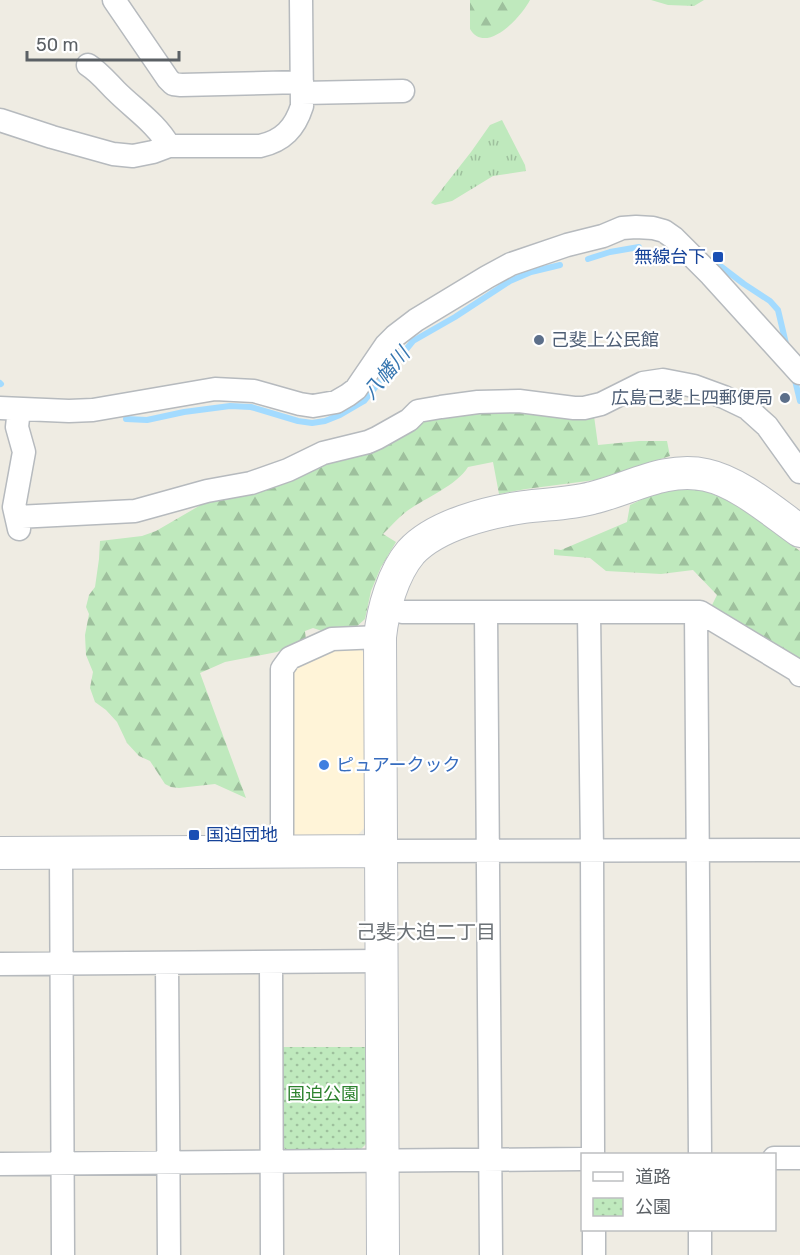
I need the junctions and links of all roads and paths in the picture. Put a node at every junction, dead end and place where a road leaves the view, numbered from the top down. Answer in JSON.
{"nodes":[{"id":1,"x":114,"y":0,"type":"edge"},
{"id":2,"x":301,"y":0,"type":"edge"},
{"id":3,"x":88,"y":65,"type":"dead end"},
{"id":4,"x":302,"y":88,"type":"junction"},
{"id":5,"x":403,"y":91,"type":"dead end"},
{"id":6,"x":0,"y":120,"type":"edge"},
{"id":7,"x":169,"y":146,"type":"junction"},
{"id":8,"x":794,"y":367,"type":"edge"},
{"id":9,"x":9,"y":408,"type":"edge"},
{"id":10,"x":800,"y":472,"type":"edge"},
{"id":11,"x":800,"y":531,"type":"edge"},
{"id":12,"x":385,"y":606,"type":"junction"},
{"id":13,"x":486,"y":612,"type":"junction"},
{"id":14,"x":696,"y":612,"type":"junction"},
{"id":15,"x":589,"y":613,"type":"junction"},
{"id":16,"x":380,"y":637,"type":"junction"},
{"id":17,"x":800,"y":675,"type":"edge"},
{"id":18,"x":697,"y":849,"type":"junction"},
{"id":19,"x":489,"y":850,"type":"junction"},
{"id":20,"x":592,"y":850,"type":"junction"},
{"id":21,"x":800,"y":850,"type":"edge"},
{"id":22,"x":282,"y":852,"type":"junction"},
{"id":23,"x":381,"y":852,"type":"junction"},
{"id":24,"x":0,"y":853,"type":"edge"},
{"id":25,"x":61,"y":853,"type":"junction"},
{"id":26,"x":382,"y":961,"type":"junction"},
{"id":27,"x":271,"y":962,"type":"junction"},
{"id":28,"x":62,"y":963,"type":"junction"},
{"id":29,"x":167,"y":963,"type":"junction"},
{"id":30,"x":0,"y":964,"type":"edge"},
{"id":31,"x":593,"y":1153,"type":"edge"},
{"id":32,"x":700,"y":1153,"type":"edge"},
{"id":33,"x":776,"y":1158,"type":"edge"},
{"id":34,"x":800,"y":1158,"type":"edge"},
{"id":35,"x":581,"y":1159,"type":"edge"},
{"id":36,"x":490,"y":1160,"type":"junction"},
{"id":37,"x":383,"y":1161,"type":"junction"},
{"id":38,"x":168,"y":1162,"type":"junction"},
{"id":39,"x":272,"y":1162,"type":"junction"},
{"id":40,"x":62,"y":1163,"type":"junction"},
{"id":41,"x":0,"y":1164,"type":"edge"},
{"id":42,"x":594,"y":1231,"type":"edge"},
{"id":43,"x":700,"y":1231,"type":"edge"},
{"id":44,"x":63,"y":1255,"type":"edge"},
{"id":45,"x":169,"y":1255,"type":"edge"},
{"id":46,"x":272,"y":1255,"type":"edge"},
{"id":47,"x":383,"y":1255,"type":"edge"},
{"id":48,"x":491,"y":1255,"type":"edge"},
{"id":49,"x":594,"y":1255,"type":"edge"},
{"id":50,"x":700,"y":1255,"type":"edge"}],
"edges":[{"from":1,"to":4,"type":"street"},
{"from":2,"to":4,"type":"street"},
{"from":3,"to":7,"type":"street"},
{"from":4,"to":5,"type":"street"},
{"from":4,"to":7,"type":"street"},
{"from":6,"to":7,"type":"street"},
{"from":8,"to":9,"type":"street"},
{"from":9,"to":10,"type":"street"},
{"from":11,"to":12,"type":"street"},
{"from":12,"to":13,"type":"street"},
{"from":12,"to":16,"type":"street"},
{"from":13,"to":15,"type":"street"},
{"from":13,"to":19,"type":"street"},
{"from":14,"to":15,"type":"street"},
{"from":14,"to":17,"type":"street"},
{"from":14,"to":18,"type":"street"},
{"from":15,"to":20,"type":"street"},
{"from":16,"to":22,"type":"street"},
{"from":16,"to":23,"type":"street"},
{"from":18,"to":20,"type":"street"},
{"from":18,"to":21,"type":"street"},
{"from":18,"to":32,"type":"street"},
{"from":19,"to":20,"type":"street"},
{"from":19,"to":23,"type":"street"},
{"from":19,"to":36,"type":"street"},
{"from":20,"to":31,"type":"street"},
{"from":22,"to":23,"type":"street"},
{"from":22,"to":25,"type":"street"},
{"from":23,"to":26,"type":"street"},
{"from":24,"to":25,"type":"street"},
{"from":25,"to":28,"type":"street"},
{"from":26,"to":27,"type":"street"},
{"from":26,"to":37,"type":"street"},
{"from":27,"to":29,"type":"street"},
{"from":27,"to":39,"type":"street"},
{"from":28,"to":29,"type":"street"},
{"from":28,"to":30,"type":"street"},
{"from":28,"to":40,"type":"street"},
{"from":29,"to":38,"type":"street"},
{"from":33,"to":34,"type":"street"},
{"from":35,"to":36,"type":"street"},
{"from":36,"to":37,"type":"street"},
{"from":36,"to":48,"type":"street"},
{"from":37,"to":39,"type":"street"},
{"from":37,"to":47,"type":"street"},
{"from":38,"to":39,"type":"street"},
{"from":38,"to":40,"type":"street"},
{"from":38,"to":45,"type":"street"},
{"from":39,"to":46,"type":"street"},
{"from":40,"to":41,"type":"street"},
{"from":40,"to":44,"type":"street"},
{"from":42,"to":49,"type":"street"},
{"from":43,"to":50,"type":"street"}]}
